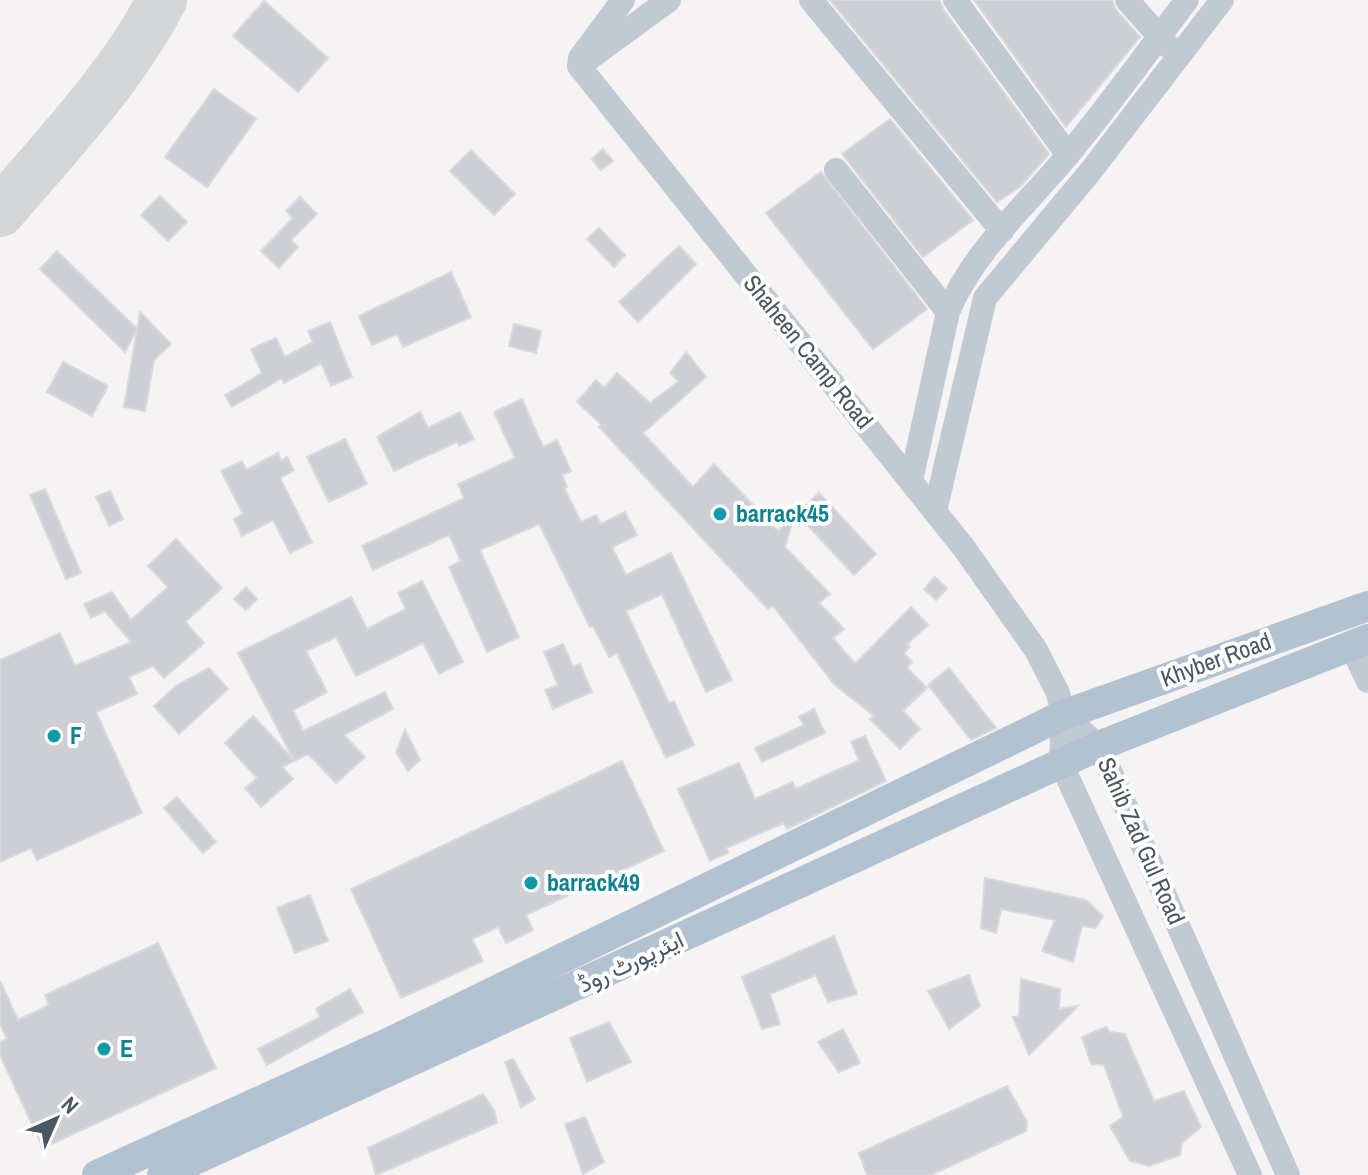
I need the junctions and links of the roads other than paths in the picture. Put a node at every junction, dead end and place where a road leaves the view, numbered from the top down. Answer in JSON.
{"nodes":[{"id":1,"x":623,"y":0,"type":"edge"},
{"id":2,"x":669,"y":0,"type":"edge"},
{"id":3,"x":811,"y":0,"type":"edge"},
{"id":4,"x":955,"y":0,"type":"edge"},
{"id":5,"x":1127,"y":0,"type":"edge"},
{"id":6,"x":1187,"y":0,"type":"edge"},
{"id":7,"x":1222,"y":0,"type":"edge"},
{"id":8,"x":1157,"y":38,"type":"junction"},
{"id":9,"x":1180,"y":56,"type":"junction"},
{"id":10,"x":579,"y":66,"type":"junction"},
{"id":11,"x":1068,"y":155,"type":"junction"},
{"id":12,"x":836,"y":170,"type":"dead end"},
{"id":13,"x":1002,"y":231,"type":"junction"},
{"id":14,"x":948,"y":312,"type":"junction"},
{"id":15,"x":911,"y":481,"type":"junction"},
{"id":16,"x":935,"y":511,"type":"junction"},
{"id":17,"x":1368,"y":606,"type":"edge"},
{"id":18,"x":1365,"y":660,"type":"edge"},
{"id":19,"x":1063,"y":715,"type":"junction"},
{"id":20,"x":1099,"y":746,"type":"junction"},
{"id":21,"x":1061,"y":763,"type":"junction"},
{"id":22,"x":97,"y":1175,"type":"edge"},
{"id":23,"x":162,"y":1175,"type":"edge"},
{"id":24,"x":1250,"y":1175,"type":"edge"},
{"id":25,"x":1288,"y":1175,"type":"edge"}],
"edges":[{"from":1,"to":10,"type":"street"},
{"from":2,"to":10,"type":"street"},
{"from":3,"to":13,"type":"street"},
{"from":4,"to":11,"type":"street"},
{"from":5,"to":8,"type":"street"},
{"from":6,"to":8,"type":"street"},
{"from":7,"to":9,"type":"street"},
{"from":8,"to":9,"type":"street"},
{"from":8,"to":11,"type":"street"},
{"from":9,"to":16,"type":"street"},
{"from":10,"to":15,"type":"street","name":"Shaheen Camp Road"},
{"from":11,"to":13,"type":"street"},
{"from":12,"to":14,"type":"street"},
{"from":13,"to":14,"type":"street"},
{"from":14,"to":15,"type":"street"},
{"from":15,"to":16,"type":"street","name":"Shaheen Camp Road"},
{"from":16,"to":19,"type":"street","name":"Shaheen Camp Road"},
{"from":17,"to":19,"type":"main road","name":"Khyber Road"},
{"from":18,"to":20,"type":"main road","name":"Khyber Road"},
{"from":19,"to":20,"type":"street","name":"Sahib Zad Gul Road"},
{"from":19,"to":21,"type":"street","name":"Sahib Zad Gul Road"},
{"from":19,"to":22,"type":"main road","name":"Khyber Road"},
{"from":20,"to":21,"type":"main road","name":"ایئرپورٹ روڈ"},
{"from":20,"to":25,"type":"street","name":"Sahib Zad Gul Road"},
{"from":21,"to":23,"type":"main road","name":"ایئرپورٹ روڈ"},
{"from":21,"to":24,"type":"street","name":"Sahib Zad Gul Road"}]}
